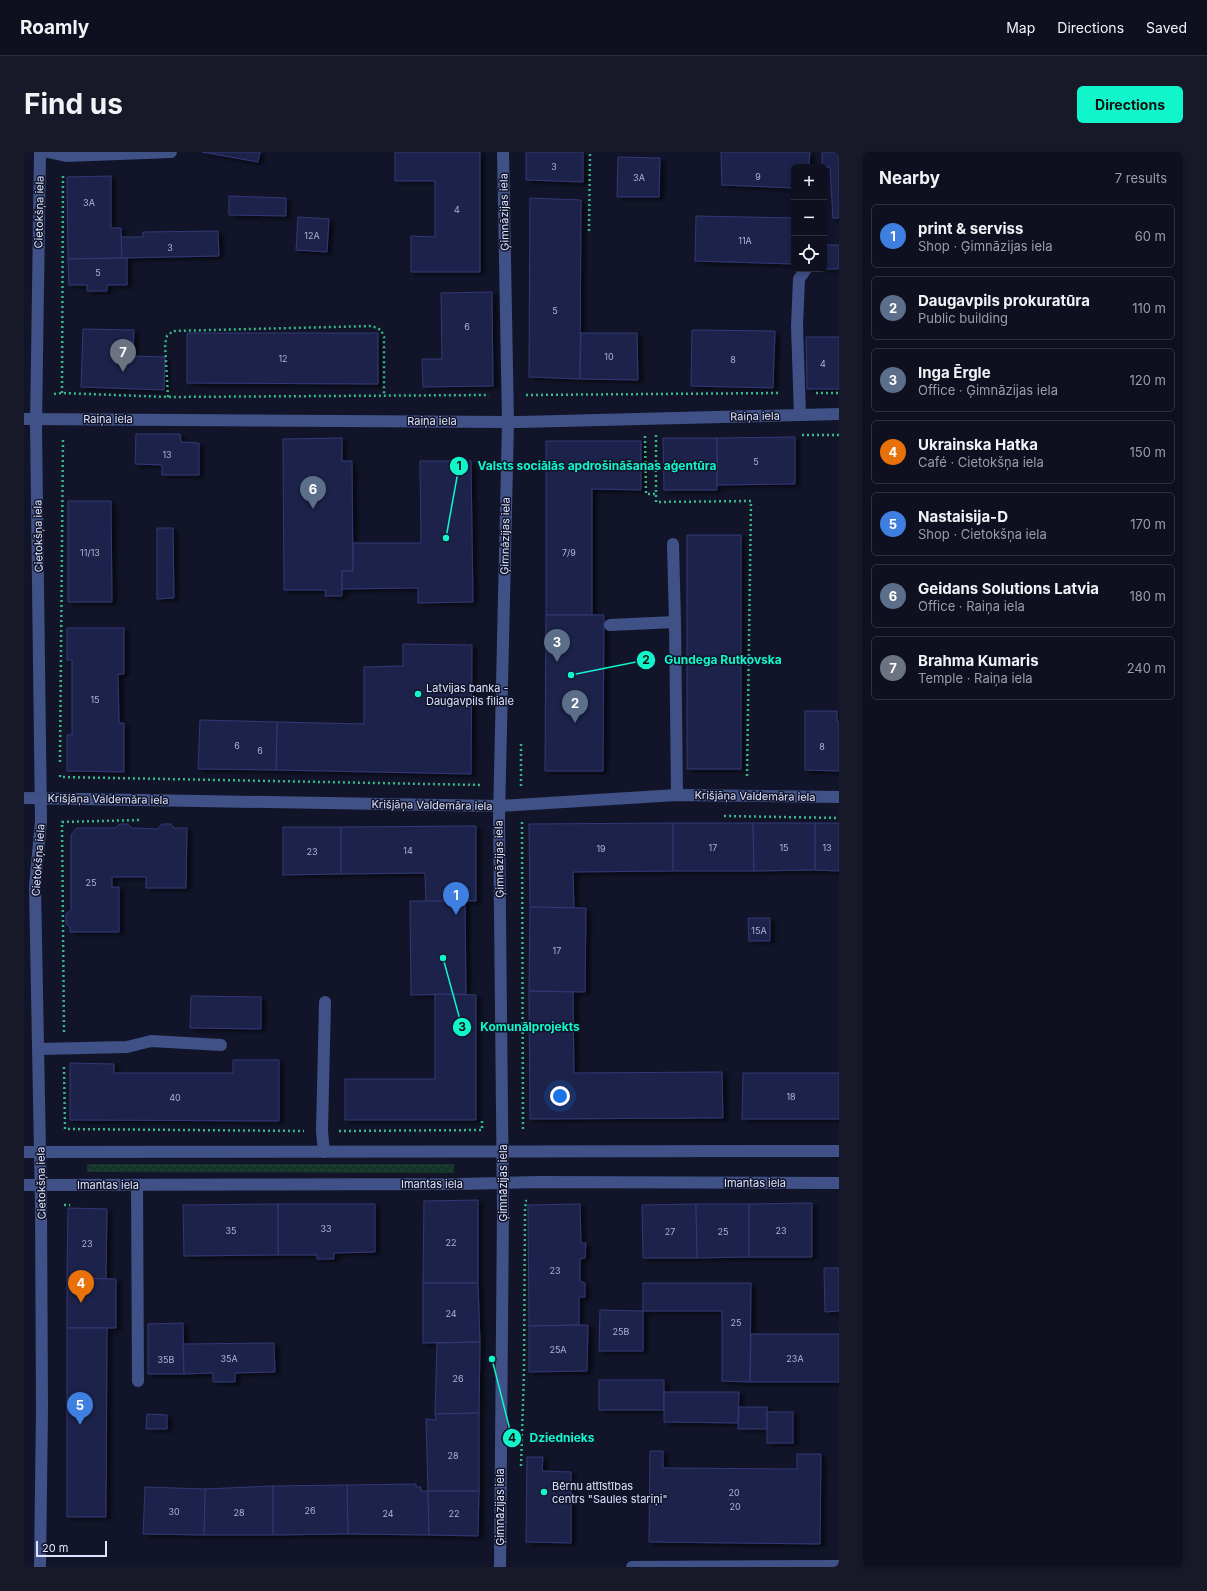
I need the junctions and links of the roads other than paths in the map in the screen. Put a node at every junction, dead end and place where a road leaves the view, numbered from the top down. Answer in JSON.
{"nodes":[{"id":1,"x":40,"y":152,"type":"edge"},
{"id":2,"x":48,"y":152,"type":"edge"},
{"id":3,"x":171,"y":152,"type":"edge"},
{"id":4,"x":503,"y":152,"type":"edge"},
{"id":5,"x":804,"y":272,"type":"edge"},
{"id":6,"x":839,"y":414,"type":"edge"},
{"id":7,"x":800,"y":415,"type":"junction"},
{"id":8,"x":30,"y":419,"type":"edge"},
{"id":9,"x":508,"y":422,"type":"junction"},
{"id":10,"x":673,"y":544,"type":"dead end"},
{"id":11,"x":675,"y":622,"type":"junction"},
{"id":12,"x":610,"y":625,"type":"dead end"},
{"id":13,"x":677,"y":795,"type":"junction"},
{"id":14,"x":839,"y":797,"type":"edge"},
{"id":15,"x":24,"y":798,"type":"edge"},
{"id":16,"x":41,"y":798,"type":"junction"},
{"id":17,"x":499,"y":806,"type":"junction"},
{"id":18,"x":29,"y":886,"type":"edge"},
{"id":19,"x":325,"y":1002,"type":"dead end"},
{"id":20,"x":221,"y":1045,"type":"dead end"},
{"id":21,"x":38,"y":1049,"type":"junction"},
{"id":22,"x":24,"y":1152,"type":"edge"},
{"id":23,"x":40,"y":1152,"type":"junction"},
{"id":24,"x":324,"y":1152,"type":"junction"},
{"id":25,"x":502,"y":1152,"type":"junction"},
{"id":26,"x":839,"y":1152,"type":"edge"},
{"id":27,"x":502,"y":1183,"type":"junction"},
{"id":28,"x":839,"y":1183,"type":"edge"},
{"id":29,"x":24,"y":1185,"type":"edge"},
{"id":30,"x":41,"y":1185,"type":"junction"},
{"id":31,"x":137,"y":1185,"type":"junction"},
{"id":32,"x":138,"y":1381,"type":"dead end"},
{"id":33,"x":839,"y":1566,"type":"edge"},
{"id":34,"x":40,"y":1567,"type":"edge"},
{"id":35,"x":500,"y":1567,"type":"edge"},
{"id":36,"x":632,"y":1567,"type":"edge"}],
"edges":[{"from":1,"to":8,"type":"street","name":"Cietokšņa iela"},
{"from":2,"to":3,"type":"street"},
{"from":4,"to":9,"type":"street","name":"Ģimnāzijas iela"},
{"from":5,"to":7,"type":"street"},
{"from":6,"to":7,"type":"street","name":"Raiņa iela"},
{"from":7,"to":9,"type":"street","name":"Raiņa iela"},
{"from":8,"to":9,"type":"street","name":"Raiņa iela"},
{"from":8,"to":16,"type":"street","name":"Cietokšņa iela"},
{"from":9,"to":17,"type":"street","name":"Ģimnāzijas iela"},
{"from":10,"to":11,"type":"street"},
{"from":11,"to":12,"type":"street"},
{"from":11,"to":13,"type":"street"},
{"from":13,"to":14,"type":"street","name":"Krišjāņa Valdemāra iela"},
{"from":13,"to":17,"type":"street","name":"Krišjāņa Valdemāra iela"},
{"from":15,"to":16,"type":"street","name":"Krišjāņa Valdemāra iela"},
{"from":16,"to":17,"type":"street","name":"Krišjāņa Valdemāra iela"},
{"from":16,"to":18,"type":"street","name":"Cietokšņa iela"},
{"from":17,"to":25,"type":"street","name":"Ģimnāzijas iela"},
{"from":18,"to":21,"type":"street","name":"Cietokšņa iela"},
{"from":19,"to":24,"type":"street"},
{"from":20,"to":21,"type":"street"},
{"from":21,"to":23,"type":"street","name":"Cietokšņa iela"},
{"from":22,"to":23,"type":"street"},
{"from":23,"to":24,"type":"street"},
{"from":23,"to":30,"type":"street","name":"Cietokšņa iela"},
{"from":24,"to":25,"type":"street"},
{"from":25,"to":26,"type":"street"},
{"from":25,"to":27,"type":"street","name":"Ģimnāzijas iela"},
{"from":27,"to":28,"type":"street","name":"Imantas iela"},
{"from":27,"to":31,"type":"street","name":"Imantas iela"},
{"from":27,"to":35,"type":"street","name":"Ģimnāzijas iela"},
{"from":29,"to":30,"type":"street","name":"Imantas iela"},
{"from":30,"to":31,"type":"street","name":"Imantas iela"},
{"from":30,"to":34,"type":"street","name":"Cietokšņa iela"},
{"from":31,"to":32,"type":"street"},
{"from":33,"to":36,"type":"street"}]}
